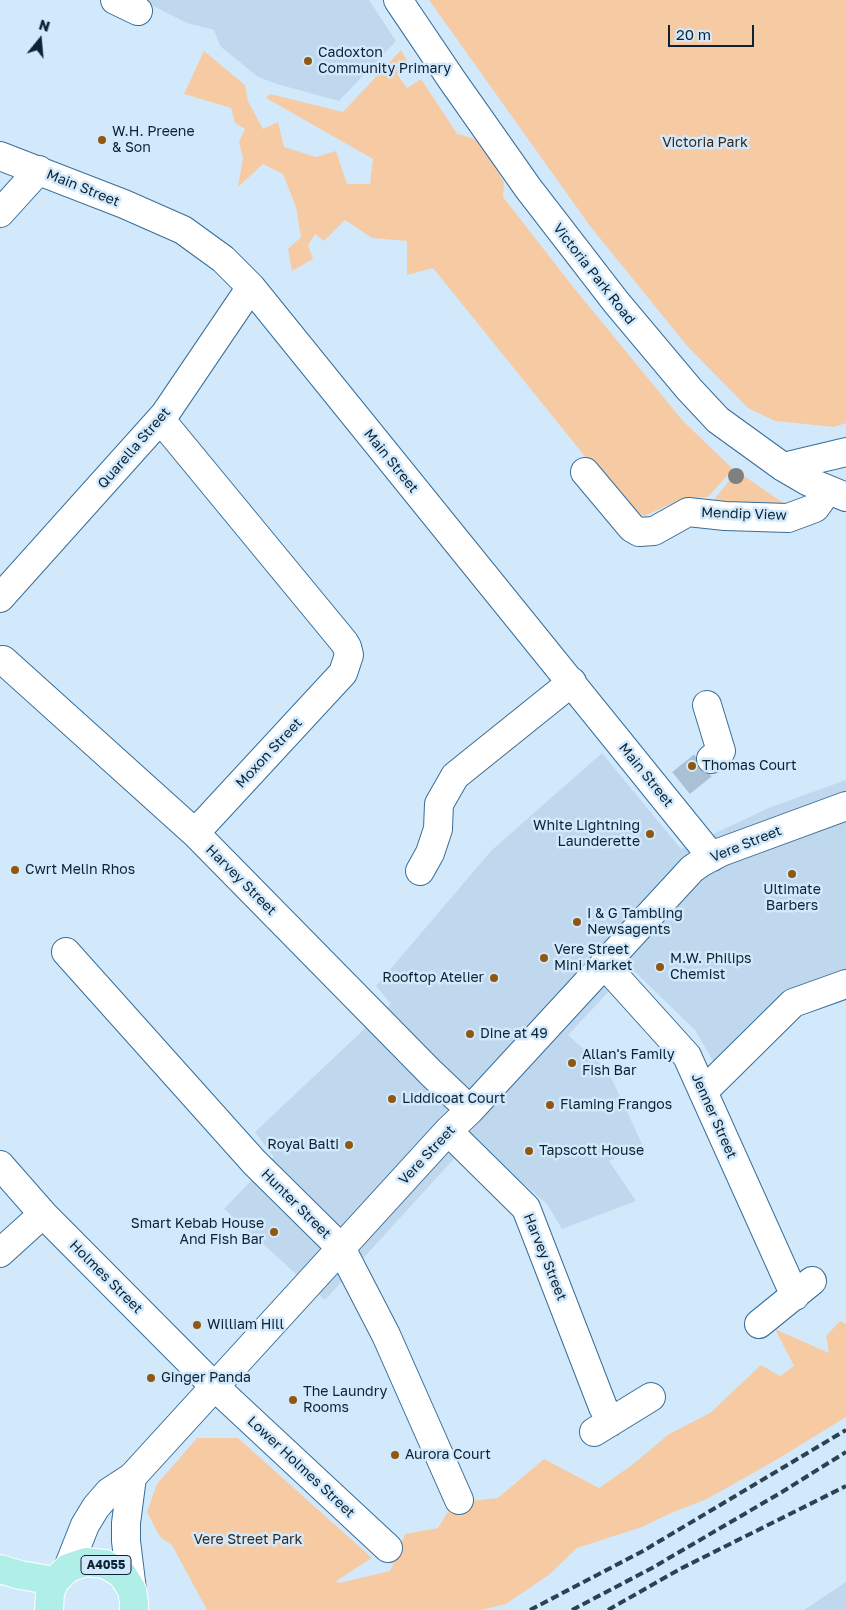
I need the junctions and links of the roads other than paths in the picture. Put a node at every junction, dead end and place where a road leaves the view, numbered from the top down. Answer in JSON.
{"nodes":[{"id":1,"x":398,"y":0,"type":"edge"},
{"id":2,"x":0,"y":156,"type":"edge"},
{"id":3,"x":39,"y":170,"type":"junction"},
{"id":4,"x":0,"y":213,"type":"edge"},
{"id":5,"x":251,"y":287,"type":"junction"},
{"id":6,"x":160,"y":420,"type":"junction"},
{"id":7,"x":846,"y":452,"type":"edge"},
{"id":8,"x":783,"y":467,"type":"junction"},
{"id":9,"x":585,"y":472,"type":"dead end"},
{"id":10,"x":837,"y":494,"type":"edge"},
{"id":11,"x":0,"y":598,"type":"edge"},
{"id":12,"x":3,"y":660,"type":"dead end"},
{"id":13,"x":572,"y":682,"type":"junction"},
{"id":14,"x":707,"y":705,"type":"dead end"},
{"id":15,"x":711,"y":760,"type":"tunnel mouth"},
{"id":16,"x":846,"y":806,"type":"edge"},
{"id":17,"x":195,"y":833,"type":"junction"},
{"id":18,"x":712,"y":857,"type":"junction"},
{"id":19,"x":420,"y":871,"type":"dead end"},
{"id":20,"x":66,"y":952,"type":"dead end"},
{"id":21,"x":604,"y":964,"type":"junction"},
{"id":22,"x":846,"y":984,"type":"edge"},
{"id":23,"x":703,"y":1092,"type":"junction"},
{"id":24,"x":470,"y":1110,"type":"junction"},
{"id":25,"x":448,"y":1131,"type":"junction"},
{"id":26,"x":0,"y":1165,"type":"edge"},
{"id":27,"x":43,"y":1214,"type":"junction"},
{"id":28,"x":341,"y":1248,"type":"junction"},
{"id":29,"x":0,"y":1253,"type":"edge"},
{"id":30,"x":760,"y":1324,"type":"dead end"},
{"id":31,"x":214,"y":1386,"type":"junction"},
{"id":32,"x":651,"y":1397,"type":"dead end"},
{"id":33,"x":132,"y":1477,"type":"junction"},
{"id":34,"x":458,"y":1500,"type":"dead end"},
{"id":35,"x":388,"y":1548,"type":"dead end"},
{"id":36,"x":0,"y":1569,"type":"edge"},
{"id":37,"x":62,"y":1575,"type":"junction"},
{"id":38,"x":137,"y":1603,"type":"edge"},
{"id":39,"x":49,"y":1610,"type":"edge"}],
"edges":[{"from":1,"to":8,"type":"street","name":"Victoria Park Road"},
{"from":2,"to":3,"type":"street","name":"Main Street"},
{"from":3,"to":4,"type":"street"},
{"from":3,"to":5,"type":"street","name":"Main Street"},
{"from":5,"to":6,"type":"street","name":"Quarella Street"},
{"from":5,"to":13,"type":"street","name":"Main Street"},
{"from":6,"to":11,"type":"street","name":"Quarella Street"},
{"from":6,"to":17,"type":"street","name":"Moxon Street"},
{"from":7,"to":8,"type":"street"},
{"from":8,"to":10,"type":"street","name":"Victoria Park Road"},
{"from":9,"to":10,"type":"street","name":"Mendip View"},
{"from":12,"to":17,"type":"street","name":"Harvey Street"},
{"from":13,"to":18,"type":"street","name":"Main Street"},
{"from":13,"to":19,"type":"street"},
{"from":14,"to":15,"type":"street"},
{"from":16,"to":18,"type":"street","name":"Vere Street"},
{"from":17,"to":24,"type":"street","name":"Harvey Street"},
{"from":18,"to":21,"type":"street","name":"Vere Street"},
{"from":20,"to":28,"type":"street","name":"Hunter Street"},
{"from":21,"to":23,"type":"street","name":"Jenner Street"},
{"from":21,"to":24,"type":"street","name":"Vere Street"},
{"from":22,"to":23,"type":"street"},
{"from":23,"to":30,"type":"street","name":"Jenner Street"},
{"from":24,"to":25,"type":"street","name":"Vere Street"},
{"from":25,"to":28,"type":"street","name":"Vere Street"},
{"from":25,"to":32,"type":"street","name":"Harvey Street"},
{"from":26,"to":27,"type":"street","name":"Holmes Street"},
{"from":27,"to":29,"type":"street"},
{"from":27,"to":31,"type":"street","name":"Holmes Street"},
{"from":28,"to":31,"type":"street","name":"Vere Street"},
{"from":28,"to":34,"type":"street","name":"Hunter Street"},
{"from":31,"to":33,"type":"street","name":"Vere Street"},
{"from":31,"to":35,"type":"street","name":"Lower Holmes Street"},
{"from":33,"to":37,"type":"street","name":"Vere Street"},
{"from":33,"to":38,"type":"street"},
{"from":36,"to":37,"type":"main road","number":"A4055"},
{"from":37,"to":38,"type":"main road","number":"A4055"},
{"from":37,"to":39,"type":"main road"}]}
